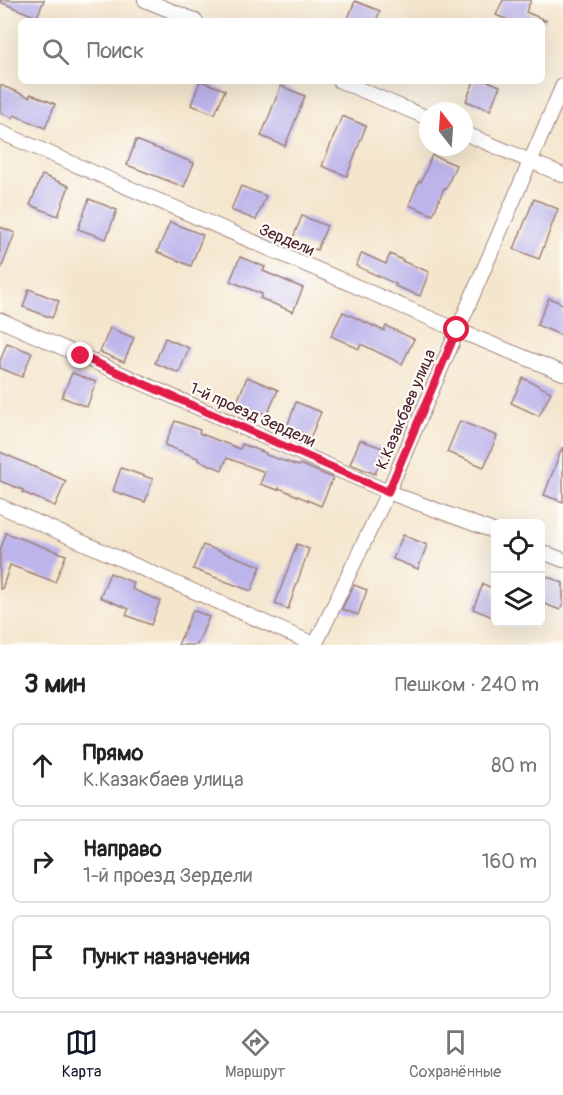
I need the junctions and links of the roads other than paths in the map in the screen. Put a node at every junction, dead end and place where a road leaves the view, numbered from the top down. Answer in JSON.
{"nodes":[{"id":1,"x":145,"y":0,"type":"edge"},
{"id":2,"x":189,"y":18,"type":"edge"},
{"id":3,"x":347,"y":84,"type":"edge"},
{"id":4,"x":563,"y":85,"type":"edge"},
{"id":5,"x":419,"y":114,"type":"edge"},
{"id":6,"x":0,"y":132,"type":"edge"},
{"id":7,"x":473,"y":136,"type":"edge"},
{"id":8,"x":531,"y":160,"type":"junction"},
{"id":9,"x":563,"y":175,"type":"edge"},
{"id":10,"x":0,"y":320,"type":"edge"},
{"id":11,"x":457,"y":330,"type":"junction"},
{"id":12,"x":563,"y":373,"type":"edge"},
{"id":13,"x":388,"y":492,"type":"junction"},
{"id":14,"x":0,"y":506,"type":"edge"},
{"id":15,"x":491,"y":531,"type":"edge"},
{"id":16,"x":545,"y":553,"type":"edge"},
{"id":17,"x":563,"y":560,"type":"edge"},
{"id":18,"x":316,"y":645,"type":"edge"}],
"edges":[{"from":1,"to":2,"type":"street"},
{"from":3,"to":5,"type":"street"},
{"from":4,"to":8,"type":"street","name":"К.Казакбаев улица"},
{"from":6,"to":11,"type":"street","name":"Зердели"},
{"from":7,"to":8,"type":"street"},
{"from":8,"to":9,"type":"street"},
{"from":8,"to":11,"type":"street","name":"К.Казакбаев улица"},
{"from":10,"to":13,"type":"street","name":"1-й проезд Зердели"},
{"from":11,"to":12,"type":"street","name":"Зердели"},
{"from":11,"to":13,"type":"street","name":"К.Казакбаев улица"},
{"from":13,"to":15,"type":"street","name":"1-й проезд Зердели"},
{"from":13,"to":18,"type":"street","name":"К.Казакбаев улица"},
{"from":14,"to":18,"type":"street"},
{"from":16,"to":17,"type":"street"}]}
